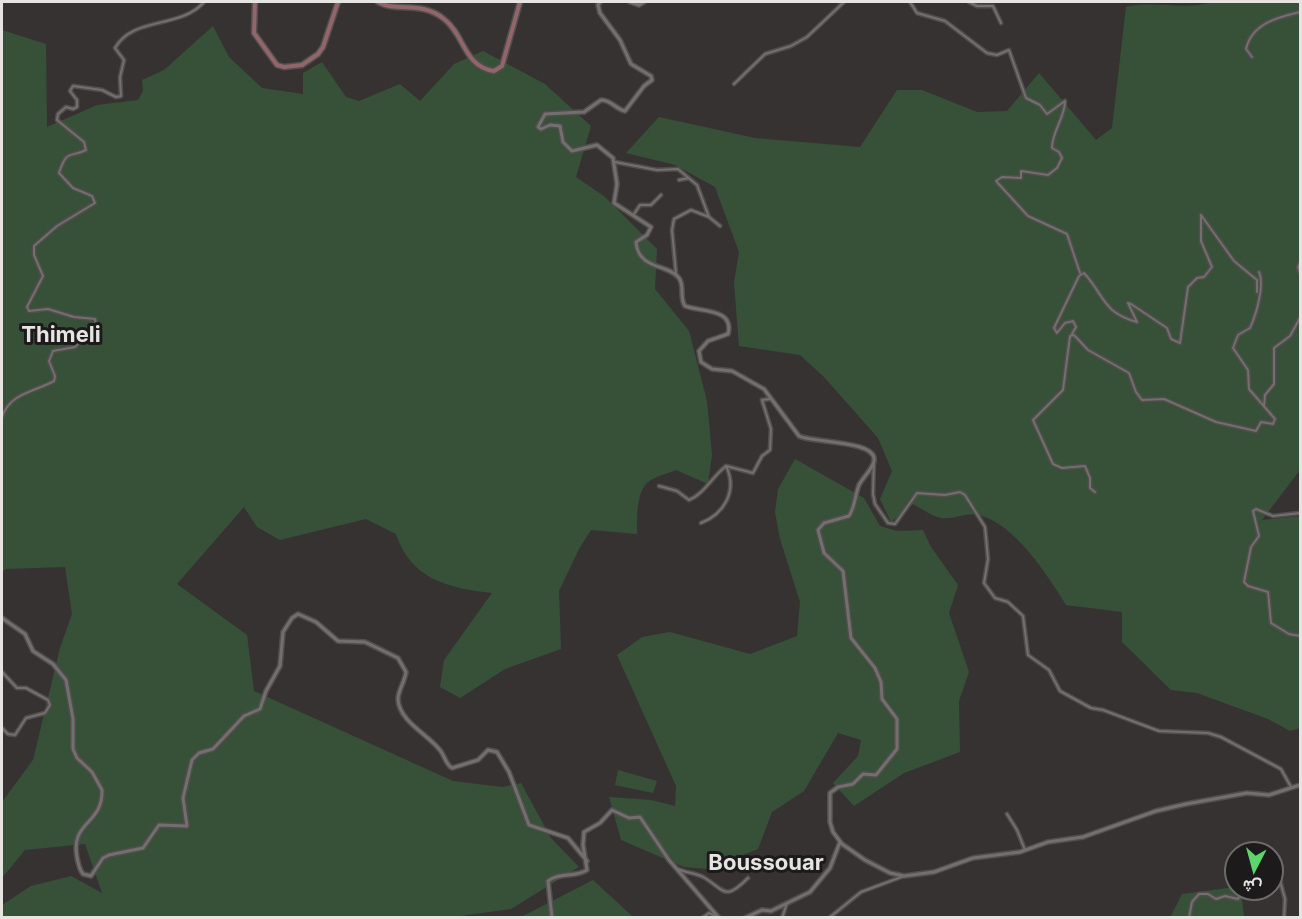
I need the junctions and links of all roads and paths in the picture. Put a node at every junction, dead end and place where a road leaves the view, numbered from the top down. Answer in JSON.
{"nodes":[{"id":1,"x":204,"y":2,"type":"edge"},
{"id":2,"x":255,"y":2,"type":"edge"},
{"id":3,"x":338,"y":2,"type":"edge"},
{"id":4,"x":378,"y":2,"type":"edge"},
{"id":5,"x":520,"y":2,"type":"edge"},
{"id":6,"x":600,"y":2,"type":"edge"},
{"id":7,"x":630,"y":2,"type":"edge"},
{"id":8,"x":644,"y":2,"type":"edge"},
{"id":9,"x":844,"y":2,"type":"edge"},
{"id":10,"x":910,"y":2,"type":"edge"},
{"id":11,"x":969,"y":2,"type":"edge"},
{"id":12,"x":1300,"y":12,"type":"edge"},
{"id":13,"x":1001,"y":23,"type":"dead end"},
{"id":14,"x":1252,"y":57,"type":"dead end"},
{"id":15,"x":734,"y":84,"type":"dead end"},
{"id":16,"x":615,"y":162,"type":"junction"},
{"id":17,"x":692,"y":179,"type":"junction"},
{"id":18,"x":679,"y":180,"type":"dead end"},
{"id":19,"x":661,"y":195,"type":"dead end"},
{"id":20,"x":634,"y":214,"type":"junction"},
{"id":21,"x":709,"y":217,"type":"junction"},
{"id":22,"x":720,"y":226,"type":"dead end"},
{"id":23,"x":1300,"y":263,"type":"edge"},
{"id":24,"x":1259,"y":272,"type":"dead end"},
{"id":25,"x":1080,"y":273,"type":"junction"},
{"id":26,"x":1300,"y":273,"type":"edge"},
{"id":27,"x":676,"y":274,"type":"junction"},
{"id":28,"x":1259,"y":304,"type":"junction"},
{"id":29,"x":1300,"y":318,"type":"edge"},
{"id":30,"x":1072,"y":334,"type":"junction"},
{"id":31,"x":773,"y":399,"type":"junction"},
{"id":32,"x":1264,"y":406,"type":"junction"},
{"id":33,"x":2,"y":417,"type":"edge"},
{"id":34,"x":874,"y":456,"type":"junction"},
{"id":35,"x":726,"y":466,"type":"junction"},
{"id":36,"x":659,"y":486,"type":"dead end"},
{"id":37,"x":1095,"y":492,"type":"dead end"},
{"id":38,"x":1300,"y":513,"type":"edge"},
{"id":39,"x":701,"y":523,"type":"dead end"},
{"id":40,"x":2,"y":618,"type":"edge"},
{"id":41,"x":1300,"y":636,"type":"edge"},
{"id":42,"x":2,"y":672,"type":"edge"},
{"id":43,"x":2,"y":728,"type":"edge"},
{"id":44,"x":1300,"y":785,"type":"edge"},
{"id":45,"x":1291,"y":787,"type":"junction"},
{"id":46,"x":1006,"y":814,"type":"dead end"},
{"id":47,"x":840,"y":842,"type":"junction"},
{"id":48,"x":1025,"y":850,"type":"junction"},
{"id":49,"x":587,"y":861,"type":"junction"},
{"id":50,"x":678,"y":869,"type":"junction"},
{"id":51,"x":904,"y":876,"type":"junction"},
{"id":52,"x":748,"y":878,"type":"dead end"},
{"id":53,"x":1284,"y":895,"type":"edge"},
{"id":54,"x":1224,"y":896,"type":"edge"},
{"id":55,"x":787,"y":903,"type":"junction"},
{"id":56,"x":719,"y":917,"type":"edge"},
{"id":57,"x":552,"y":918,"type":"edge"},
{"id":58,"x":702,"y":918,"type":"edge"},
{"id":59,"x":745,"y":918,"type":"edge"},
{"id":60,"x":782,"y":918,"type":"edge"},
{"id":61,"x":829,"y":918,"type":"edge"},
{"id":62,"x":1189,"y":918,"type":"edge"},
{"id":63,"x":1284,"y":918,"type":"edge"}],
"edges":[{"from":1,"to":33,"type":"street"},
{"from":2,"to":3,"type":"main road"},
{"from":4,"to":5,"type":"main road"},
{"from":6,"to":16,"type":"street"},
{"from":7,"to":8,"type":"street"},
{"from":9,"to":15,"type":"street"},
{"from":10,"to":25,"type":"street"},
{"from":11,"to":13,"type":"street"},
{"from":12,"to":14,"type":"street"},
{"from":16,"to":17,"type":"street"},
{"from":16,"to":20,"type":"street"},
{"from":17,"to":18,"type":"street"},
{"from":17,"to":21,"type":"street"},
{"from":19,"to":20,"type":"street"},
{"from":20,"to":27,"type":"street"},
{"from":21,"to":22,"type":"street"},
{"from":21,"to":27,"type":"street"},
{"from":23,"to":26,"type":"street"},
{"from":24,"to":28,"type":"street"},
{"from":25,"to":28,"type":"street"},
{"from":25,"to":30,"type":"street"},
{"from":27,"to":31,"type":"street"},
{"from":28,"to":32,"type":"street"},
{"from":29,"to":32,"type":"street"},
{"from":30,"to":32,"type":"street"},
{"from":30,"to":37,"type":"street"},
{"from":31,"to":34,"type":"street"},
{"from":31,"to":35,"type":"street"},
{"from":34,"to":45,"type":"street"},
{"from":34,"to":47,"type":"street"},
{"from":35,"to":36,"type":"street"},
{"from":35,"to":39,"type":"street"},
{"from":38,"to":41,"type":"street"},
{"from":40,"to":49,"type":"street"},
{"from":42,"to":43,"type":"street"},
{"from":44,"to":45,"type":"street"},
{"from":45,"to":48,"type":"street"},
{"from":46,"to":48,"type":"street"},
{"from":47,"to":51,"type":"street"},
{"from":47,"to":55,"type":"street"},
{"from":48,"to":51,"type":"street"},
{"from":49,"to":50,"type":"street"},
{"from":49,"to":57,"type":"street"},
{"from":50,"to":52,"type":"street"},
{"from":50,"to":56,"type":"street"},
{"from":51,"to":61,"type":"street"},
{"from":53,"to":63,"type":"street"},
{"from":54,"to":62,"type":"street"},
{"from":55,"to":59,"type":"street"},
{"from":55,"to":60,"type":"street"},
{"from":56,"to":58,"type":"street"}]}
